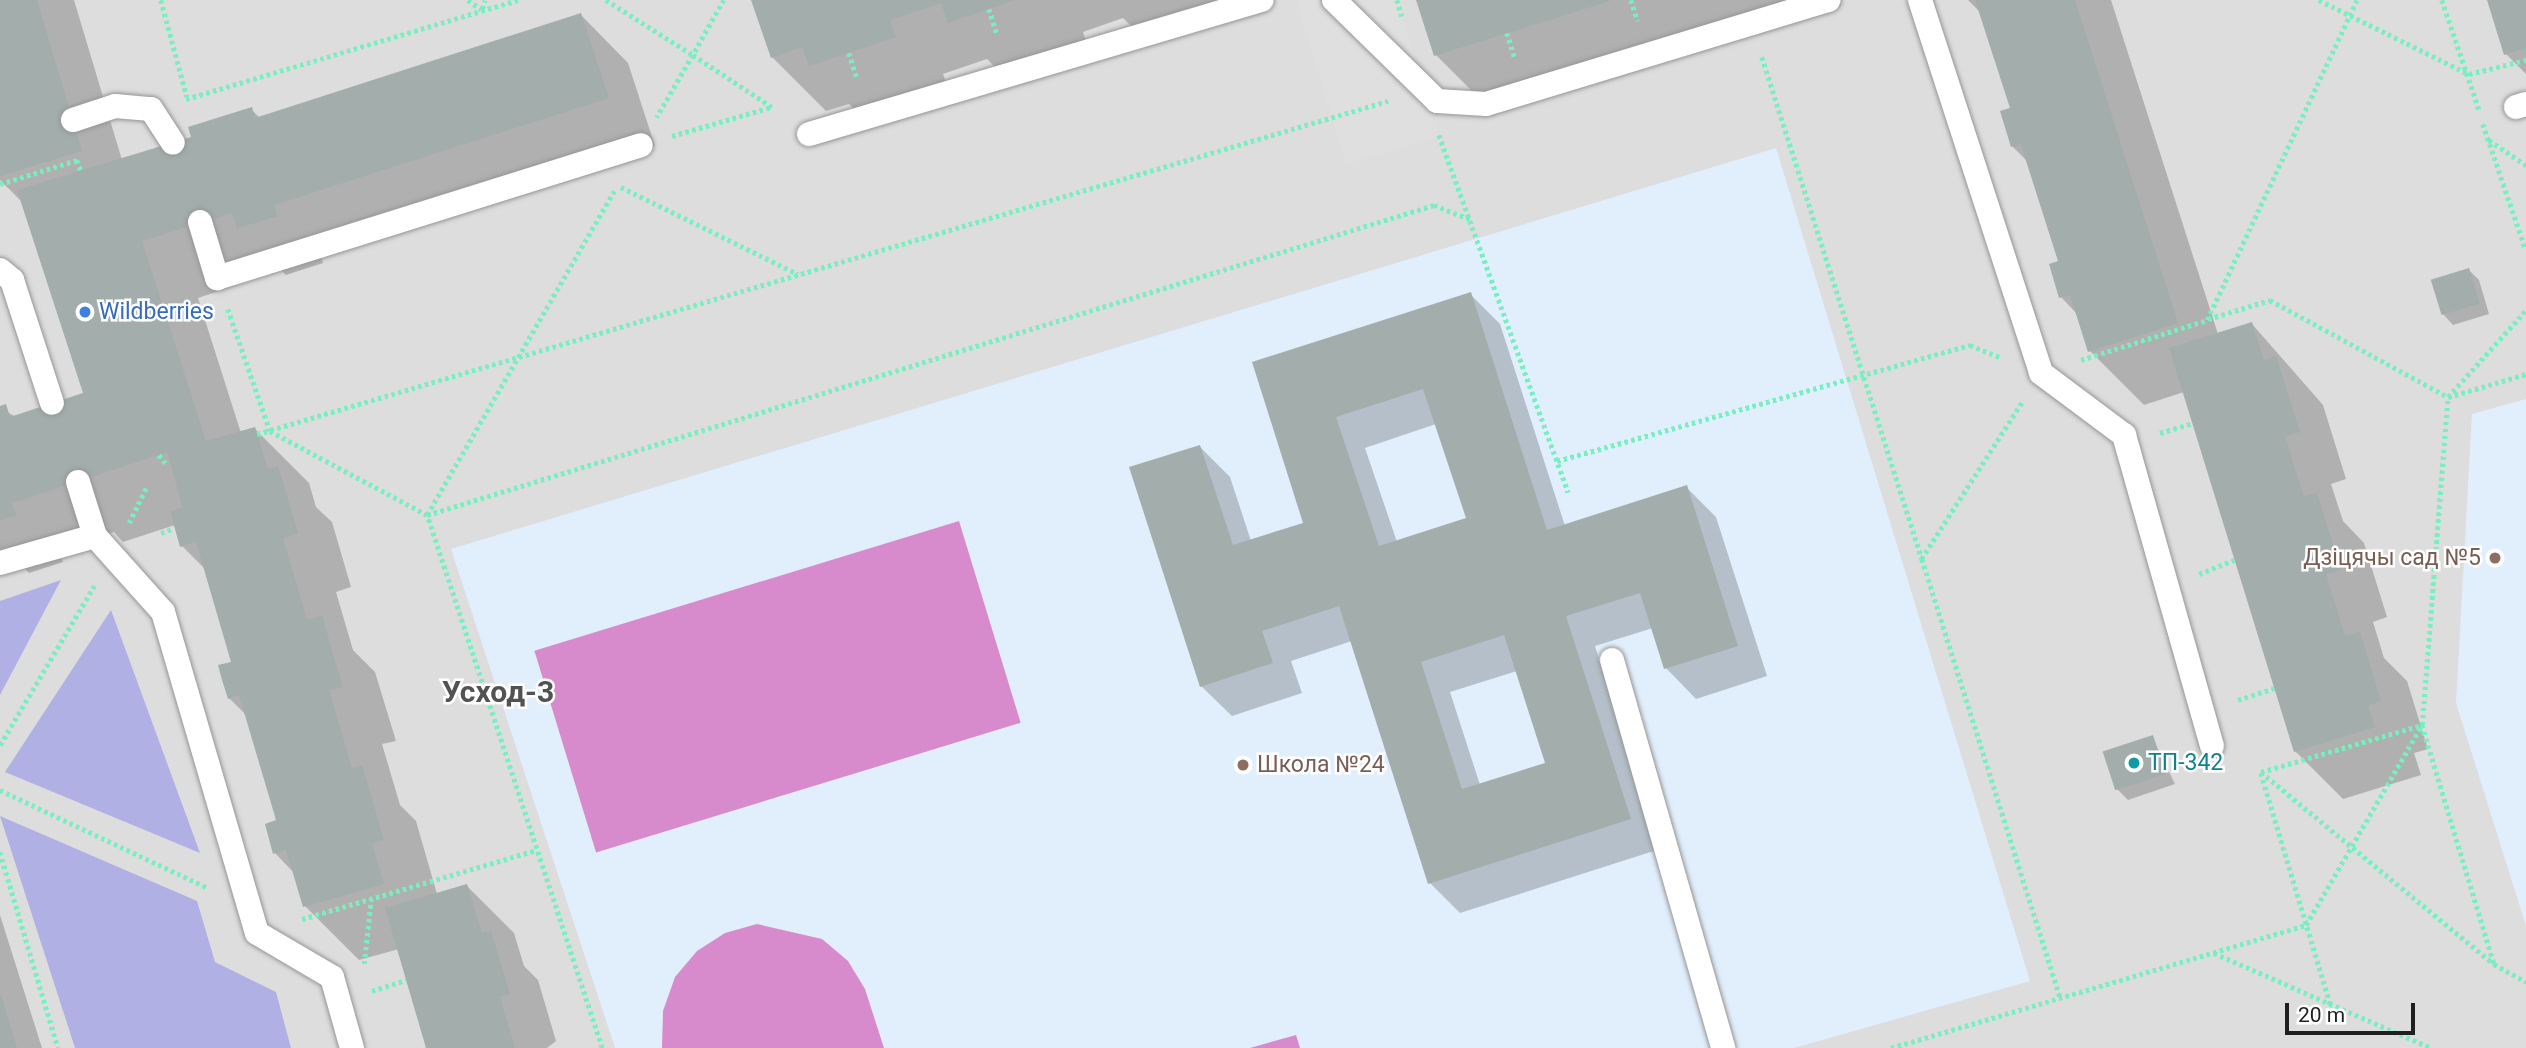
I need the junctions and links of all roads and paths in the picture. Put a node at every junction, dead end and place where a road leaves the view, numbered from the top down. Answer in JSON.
{"nodes":[{"id":1,"x":161,"y":0,"type":"edge"},
{"id":2,"x":468,"y":0,"type":"edge"},
{"id":3,"x":479,"y":0,"type":"edge"},
{"id":4,"x":485,"y":0,"type":"edge"},
{"id":5,"x":517,"y":0,"type":"edge"},
{"id":6,"x":606,"y":0,"type":"edge"},
{"id":7,"x":724,"y":0,"type":"edge"},
{"id":8,"x":1262,"y":0,"type":"edge"},
{"id":9,"x":1335,"y":0,"type":"edge"},
{"id":10,"x":1631,"y":0,"type":"edge"},
{"id":11,"x":1829,"y":0,"type":"edge"},
{"id":12,"x":1920,"y":0,"type":"edge"},
{"id":13,"x":2319,"y":0,"type":"edge"},
{"id":14,"x":2357,"y":0,"type":"edge"},
{"id":15,"x":989,"y":9,"type":"dead end"},
{"id":16,"x":482,"y":10,"type":"junction"},
{"id":17,"x":2349,"y":14,"type":"junction"},
{"id":18,"x":1638,"y":21,"type":"dead end"},
{"id":19,"x":1751,"y":23,"type":"junction"},
{"id":20,"x":1507,"y":33,"type":"dead end"},
{"id":21,"x":998,"y":36,"type":"dead end"},
{"id":22,"x":849,"y":52,"type":"dead end"},
{"id":23,"x":693,"y":55,"type":"junction"},
{"id":24,"x":2526,"y":60,"type":"edge"},
{"id":25,"x":1515,"y":61,"type":"dead end"},
{"id":26,"x":858,"y":80,"type":"dead end"},
{"id":27,"x":1425,"y":89,"type":"junction"},
{"id":28,"x":187,"y":98,"type":"junction"},
{"id":29,"x":151,"y":109,"type":"junction"},
{"id":30,"x":73,"y":120,"type":"dead end"},
{"id":31,"x":809,"y":134,"type":"dead end"},
{"id":32,"x":2487,"y":138,"type":"dead end"},
{"id":33,"x":173,"y":143,"type":"dead end"},
{"id":34,"x":641,"y":145,"type":"junction"},
{"id":35,"x":2526,"y":165,"type":"edge"},
{"id":36,"x":81,"y":171,"type":"dead end"},
{"id":37,"x":0,"y":184,"type":"edge"},
{"id":38,"x":617,"y":186,"type":"junction"},
{"id":39,"x":1472,"y":220,"type":"junction"},
{"id":40,"x":200,"y":222,"type":"dead end"},
{"id":41,"x":0,"y":271,"type":"edge"},
{"id":42,"x":799,"y":275,"type":"junction"},
{"id":43,"x":218,"y":278,"type":"junction"},
{"id":44,"x":2526,"y":310,"type":"edge"},
{"id":45,"x":2207,"y":320,"type":"junction"},
{"id":46,"x":518,"y":357,"type":"junction"},
{"id":47,"x":1864,"y":371,"type":"junction"},
{"id":48,"x":2041,"y":373,"type":"junction"},
{"id":49,"x":2526,"y":374,"type":"edge"},
{"id":50,"x":2448,"y":397,"type":"junction"},
{"id":51,"x":52,"y":403,"type":"dead end"},
{"id":52,"x":2192,"y":423,"type":"dead end"},
{"id":53,"x":270,"y":431,"type":"junction"},
{"id":54,"x":257,"y":434,"type":"dead end"},
{"id":55,"x":2156,"y":435,"type":"dead end"},
{"id":56,"x":159,"y":455,"type":"dead end"},
{"id":57,"x":1557,"y":461,"type":"junction"},
{"id":58,"x":166,"y":464,"type":"dead end"},
{"id":59,"x":78,"y":482,"type":"dead end"},
{"id":60,"x":147,"y":486,"type":"dead end"},
{"id":61,"x":1568,"y":492,"type":"dead end"},
{"id":62,"x":427,"y":514,"type":"junction"},
{"id":63,"x":174,"y":528,"type":"dead end"},
{"id":64,"x":161,"y":533,"type":"dead end"},
{"id":65,"x":95,"y":536,"type":"junction"},
{"id":66,"x":114,"y":553,"type":"junction"},
{"id":67,"x":1922,"y":559,"type":"junction"},
{"id":68,"x":2234,"y":560,"type":"dead end"},
{"id":69,"x":0,"y":563,"type":"edge"},
{"id":70,"x":2199,"y":574,"type":"dead end"},
{"id":71,"x":1612,"y":660,"type":"dead end"},
{"id":72,"x":2274,"y":688,"type":"dead end"},
{"id":73,"x":2238,"y":700,"type":"dead end"},
{"id":74,"x":2422,"y":725,"type":"junction"},
{"id":75,"x":0,"y":745,"type":"edge"},
{"id":76,"x":2212,"y":746,"type":"dead end"},
{"id":77,"x":2261,"y":772,"type":"junction"},
{"id":78,"x":0,"y":790,"type":"edge"},
{"id":79,"x":2351,"y":848,"type":"junction"},
{"id":80,"x":537,"y":850,"type":"junction"},
{"id":81,"x":0,"y":852,"type":"edge"},
{"id":82,"x":371,"y":899,"type":"junction"},
{"id":83,"x":247,"y":906,"type":"junction"},
{"id":84,"x":2306,"y":925,"type":"junction"},
{"id":85,"x":2213,"y":953,"type":"junction"},
{"id":86,"x":2494,"y":964,"type":"junction"},
{"id":87,"x":363,"y":968,"type":"dead end"},
{"id":88,"x":406,"y":980,"type":"dead end"},
{"id":89,"x":2526,"y":982,"type":"edge"},
{"id":90,"x":371,"y":991,"type":"dead end"},
{"id":91,"x":2060,"y":998,"type":"junction"},
{"id":92,"x":2331,"y":1007,"type":"junction"},
{"id":93,"x":58,"y":1048,"type":"edge"},
{"id":94,"x":352,"y":1048,"type":"edge"},
{"id":95,"x":602,"y":1048,"type":"edge"},
{"id":96,"x":1723,"y":1048,"type":"edge"},
{"id":97,"x":1891,"y":1048,"type":"edge"},
{"id":98,"x":2431,"y":1048,"type":"edge"}],
"edges":[{"from":1,"to":28,"type":"path"},
{"from":2,"to":16,"type":"path"},
{"from":3,"to":16,"type":"path"},
{"from":4,"to":16,"type":"path"},
{"from":5,"to":16,"type":"path"},
{"from":6,"to":23,"type":"path"},
{"from":7,"to":23,"type":"path"},
{"from":8,"to":31,"type":"lane"},
{"from":9,"to":27,"type":"lane"},
{"from":10,"to":18,"type":"path"},
{"from":11,"to":19,"type":"lane"},
{"from":12,"to":48,"type":"lane"},
{"from":13,"to":17,"type":"path"},
{"from":14,"to":17,"type":"path"},
{"from":15,"to":21,"type":"path"},
{"from":16,"to":28,"type":"path"},
{"from":17,"to":24,"type":"path"},
{"from":17,"to":45,"type":"path"},
{"from":19,"to":27,"type":"lane"},
{"from":19,"to":47,"type":"path"},
{"from":20,"to":25,"type":"path"},
{"from":22,"to":26,"type":"path"},
{"from":23,"to":34,"type":"path"},
{"from":23,"to":34,"type":"path"},
{"from":27,"to":39,"type":"path"},
{"from":27,"to":42,"type":"path"},
{"from":28,"to":29,"type":"path"},
{"from":29,"to":30,"type":"lane"},
{"from":29,"to":33,"type":"lane"},
{"from":32,"to":35,"type":"path"},
{"from":34,"to":38,"type":"path"},
{"from":34,"to":43,"type":"lane"},
{"from":36,"to":37,"type":"path"},
{"from":38,"to":42,"type":"path"},
{"from":38,"to":46,"type":"path"},
{"from":39,"to":57,"type":"path"},
{"from":39,"to":62,"type":"path"},
{"from":40,"to":43,"type":"lane"},
{"from":41,"to":51,"type":"lane"},
{"from":42,"to":46,"type":"path"},
{"from":43,"to":53,"type":"path"},
{"from":44,"to":50,"type":"path"},
{"from":45,"to":48,"type":"path"},
{"from":45,"to":50,"type":"path"},
{"from":46,"to":53,"type":"path"},
{"from":46,"to":62,"type":"path"},
{"from":47,"to":48,"type":"path"},
{"from":47,"to":57,"type":"path"},
{"from":47,"to":67,"type":"path"},
{"from":48,"to":67,"type":"path"},
{"from":48,"to":76,"type":"lane"},
{"from":49,"to":50,"type":"path"},
{"from":50,"to":74,"type":"path"},
{"from":52,"to":55,"type":"path"},
{"from":53,"to":54,"type":"path"},
{"from":53,"to":62,"type":"path"},
{"from":56,"to":58,"type":"path"},
{"from":57,"to":61,"type":"path"},
{"from":59,"to":65,"type":"lane"},
{"from":60,"to":66,"type":"path"},
{"from":62,"to":80,"type":"path"},
{"from":63,"to":64,"type":"path"},
{"from":65,"to":66,"type":"lane"},
{"from":65,"to":69,"type":"lane"},
{"from":66,"to":75,"type":"path"},
{"from":66,"to":83,"type":"lane"},
{"from":67,"to":91,"type":"path"},
{"from":68,"to":70,"type":"path"},
{"from":71,"to":96,"type":"lane"},
{"from":72,"to":73,"type":"path"},
{"from":74,"to":77,"type":"path"},
{"from":74,"to":79,"type":"path"},
{"from":74,"to":86,"type":"path"},
{"from":77,"to":79,"type":"path"},
{"from":77,"to":84,"type":"path"},
{"from":78,"to":83,"type":"path"},
{"from":79,"to":84,"type":"path"},
{"from":79,"to":86,"type":"path"},
{"from":80,"to":82,"type":"path"},
{"from":80,"to":95,"type":"path"},
{"from":81,"to":93,"type":"path"},
{"from":82,"to":83,"type":"path"},
{"from":82,"to":87,"type":"path"},
{"from":83,"to":94,"type":"lane"},
{"from":84,"to":85,"type":"path"},
{"from":84,"to":92,"type":"path"},
{"from":85,"to":91,"type":"path"},
{"from":85,"to":92,"type":"path"},
{"from":86,"to":89,"type":"path"},
{"from":88,"to":90,"type":"path"},
{"from":91,"to":97,"type":"path"},
{"from":92,"to":98,"type":"path"}]}
